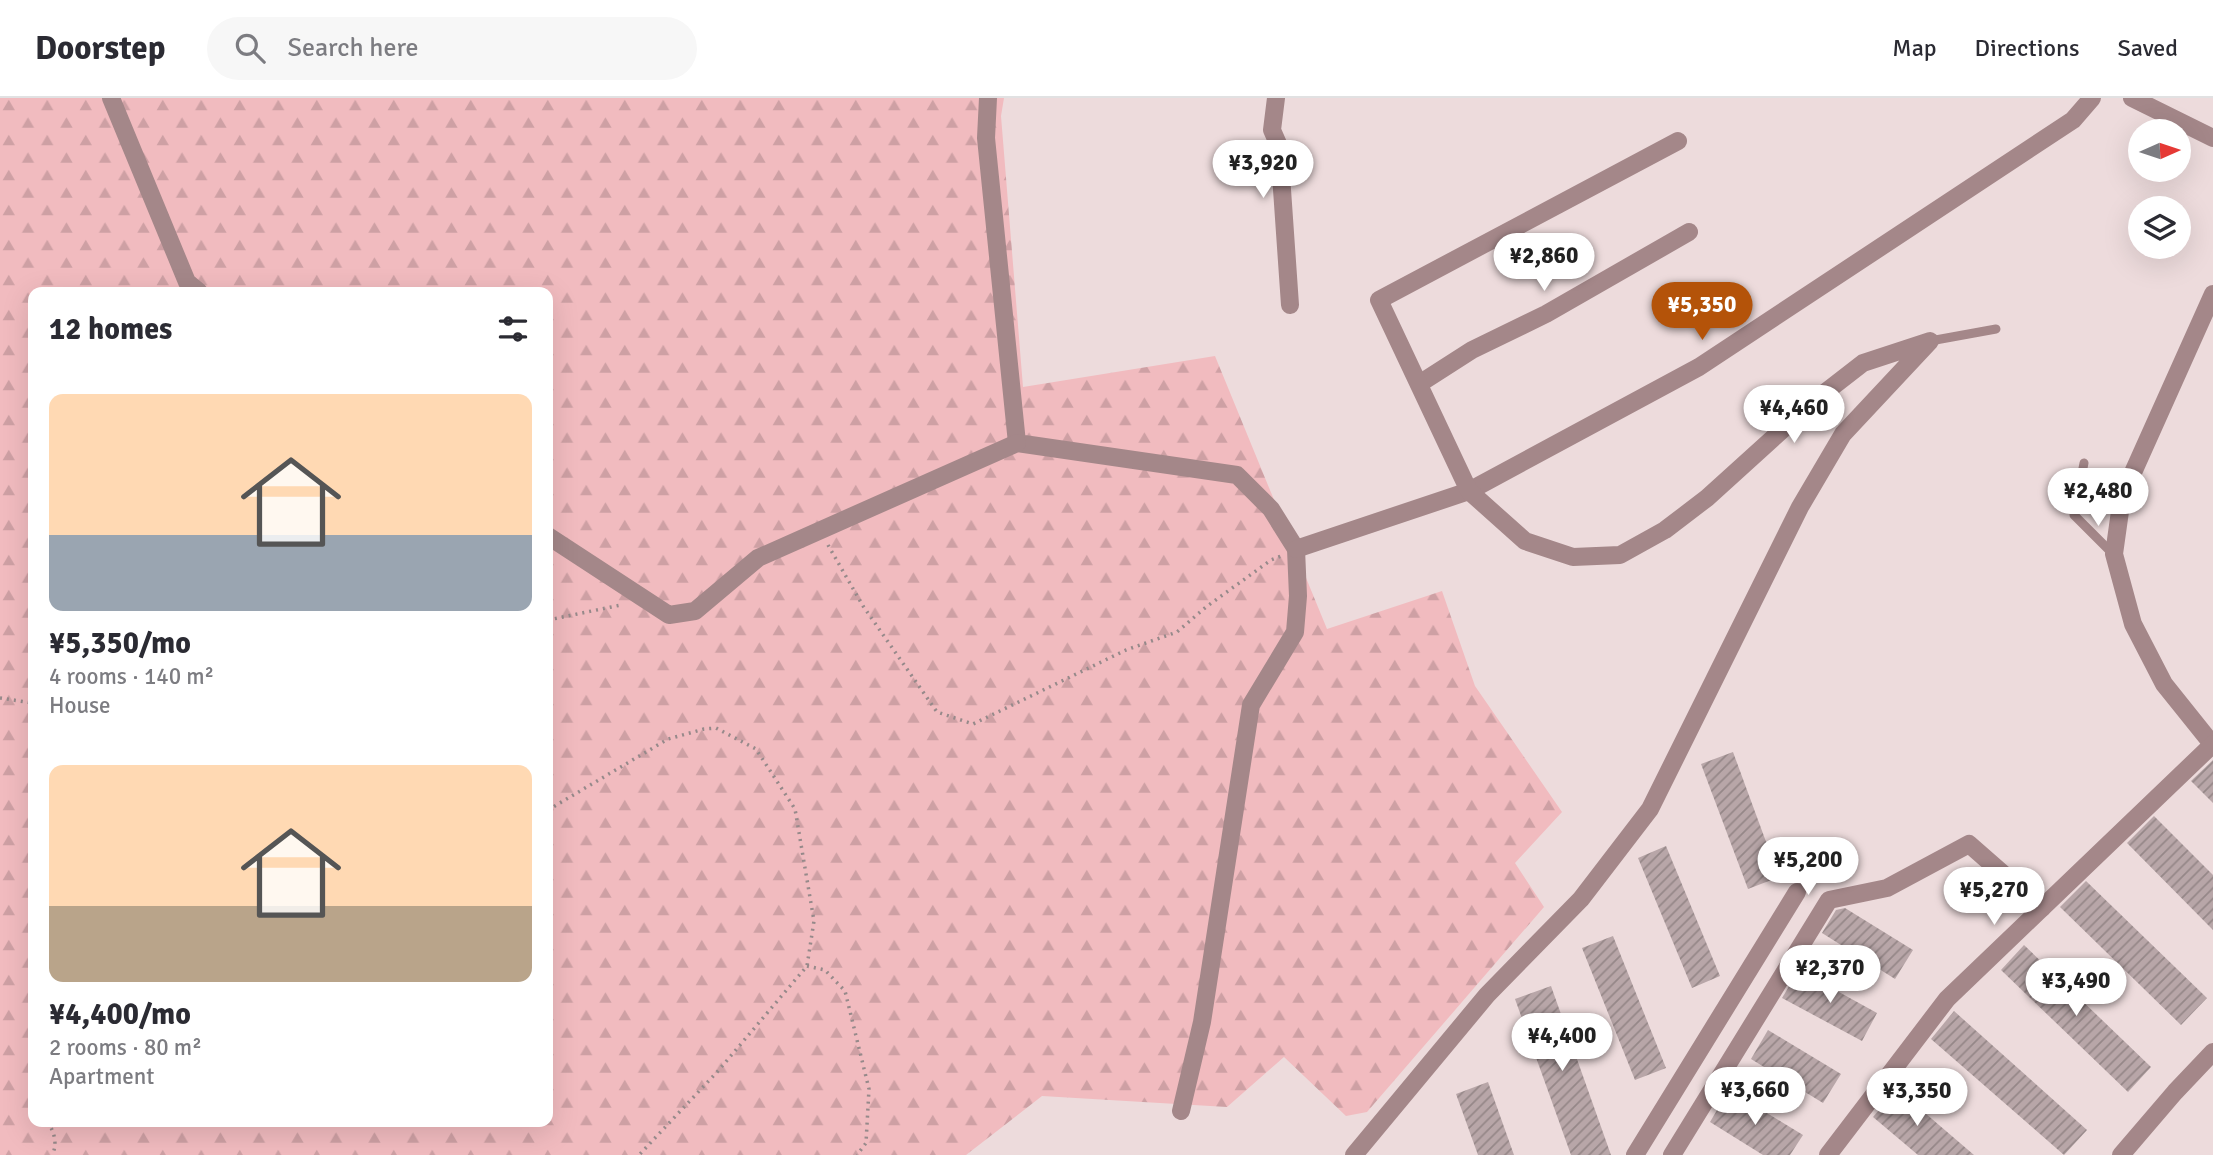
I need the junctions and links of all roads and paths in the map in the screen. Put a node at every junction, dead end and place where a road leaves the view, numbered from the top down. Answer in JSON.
{"nodes":[{"id":1,"x":111,"y":98,"type":"edge"},
{"id":2,"x":988,"y":98,"type":"edge"},
{"id":3,"x":1276,"y":98,"type":"edge"},
{"id":4,"x":2092,"y":98,"type":"edge"},
{"id":5,"x":2132,"y":98,"type":"edge"},
{"id":6,"x":2213,"y":138,"type":"edge"},
{"id":7,"x":1678,"y":141,"type":"dead end"},
{"id":8,"x":1689,"y":232,"type":"dead end"},
{"id":9,"x":193,"y":287,"type":"edge"},
{"id":10,"x":2213,"y":294,"type":"edge"},
{"id":11,"x":1290,"y":305,"type":"dead end"},
{"id":12,"x":1996,"y":329,"type":"dead end"},
{"id":13,"x":1930,"y":341,"type":"junction"},
{"id":14,"x":1419,"y":384,"type":"junction"},
{"id":15,"x":1017,"y":443,"type":"junction"},
{"id":16,"x":2084,"y":463,"type":"dead end"},
{"id":17,"x":1469,"y":491,"type":"junction"},
{"id":18,"x":820,"y":531,"type":"junction"},
{"id":19,"x":553,"y":540,"type":"edge"},
{"id":20,"x":1296,"y":549,"type":"junction"},
{"id":21,"x":2114,"y":554,"type":"junction"},
{"id":22,"x":647,"y":600,"type":"junction"},
{"id":23,"x":553,"y":619,"type":"edge"},
{"id":24,"x":0,"y":698,"type":"edge"},
{"id":25,"x":28,"y":702,"type":"edge"},
{"id":26,"x":2213,"y":744,"type":"edge"},
{"id":27,"x":553,"y":807,"type":"edge"},
{"id":28,"x":1797,"y":892,"type":"dead end"},
{"id":29,"x":2042,"y":908,"type":"junction"},
{"id":30,"x":807,"y":967,"type":"junction"},
{"id":31,"x":2213,"y":1052,"type":"edge"},
{"id":32,"x":1181,"y":1111,"type":"dead end"},
{"id":33,"x":51,"y":1127,"type":"edge"},
{"id":34,"x":52,"y":1155,"type":"edge"},
{"id":35,"x":639,"y":1155,"type":"edge"},
{"id":36,"x":857,"y":1155,"type":"edge"},
{"id":37,"x":1354,"y":1155,"type":"edge"},
{"id":38,"x":1635,"y":1155,"type":"edge"},
{"id":39,"x":1672,"y":1155,"type":"edge"},
{"id":40,"x":1828,"y":1155,"type":"edge"},
{"id":41,"x":2121,"y":1155,"type":"edge"}],
"edges":[{"from":1,"to":9,"type":"street"},
{"from":2,"to":15,"type":"street"},
{"from":3,"to":11,"type":"street"},
{"from":4,"to":17,"type":"street"},
{"from":5,"to":6,"type":"street"},
{"from":7,"to":14,"type":"street"},
{"from":8,"to":14,"type":"street"},
{"from":10,"to":21,"type":"street"},
{"from":12,"to":13,"type":"lane"},
{"from":13,"to":17,"type":"street"},
{"from":13,"to":37,"type":"street"},
{"from":14,"to":17,"type":"street"},
{"from":15,"to":18,"type":"street"},
{"from":15,"to":20,"type":"street"},
{"from":16,"to":21,"type":"lane"},
{"from":17,"to":20,"type":"street"},
{"from":18,"to":20,"type":"path"},
{"from":18,"to":22,"type":"street"},
{"from":19,"to":22,"type":"street"},
{"from":20,"to":32,"type":"street"},
{"from":21,"to":26,"type":"street"},
{"from":22,"to":23,"type":"path"},
{"from":24,"to":25,"type":"path"},
{"from":26,"to":29,"type":"street"},
{"from":27,"to":30,"type":"path"},
{"from":28,"to":38,"type":"street"},
{"from":29,"to":39,"type":"street"},
{"from":29,"to":40,"type":"street"},
{"from":30,"to":35,"type":"path"},
{"from":30,"to":36,"type":"path"},
{"from":31,"to":41,"type":"street"},
{"from":33,"to":34,"type":"path"}]}
